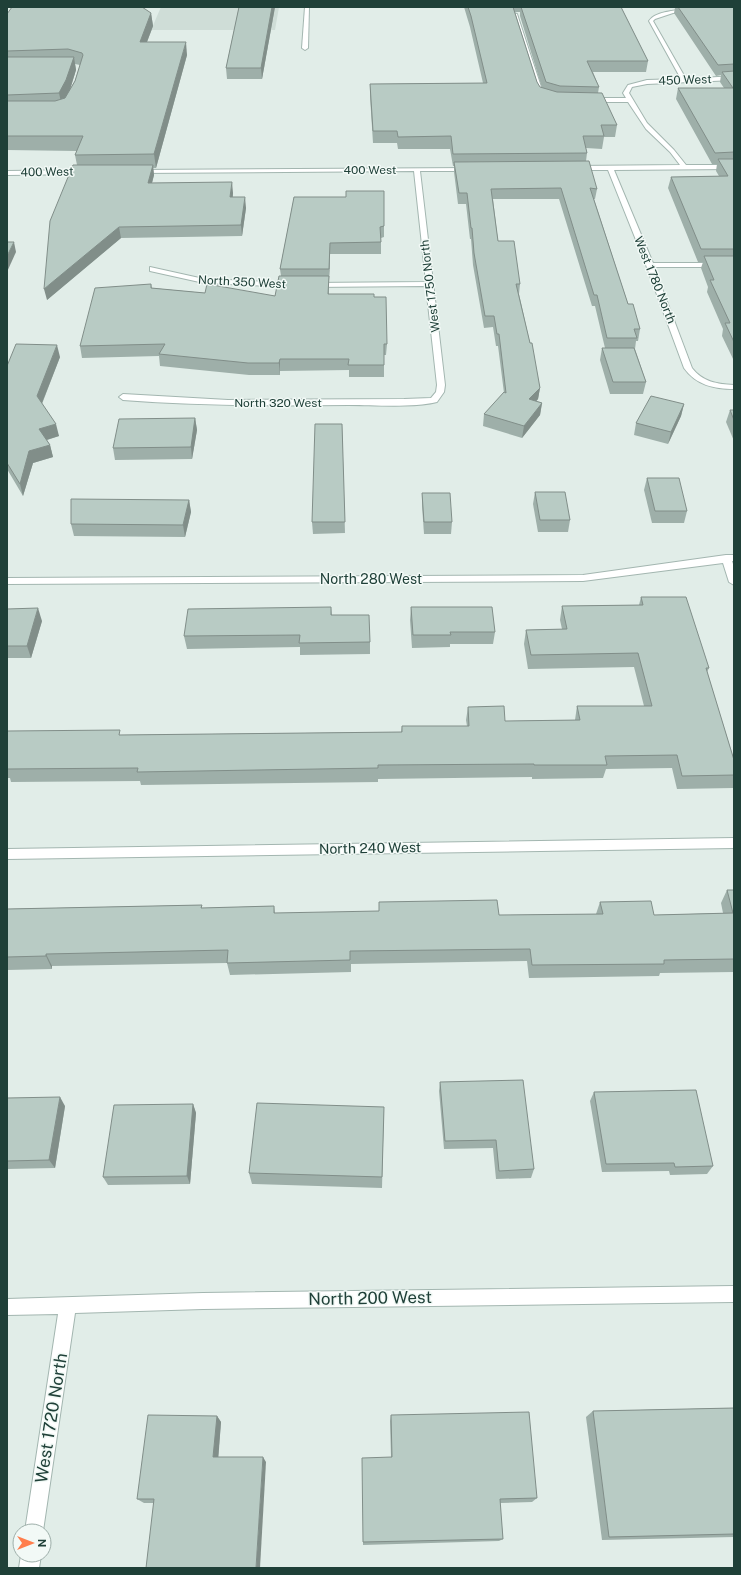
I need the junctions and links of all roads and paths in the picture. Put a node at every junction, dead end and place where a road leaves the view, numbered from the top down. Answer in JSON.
{"nodes":[{"id":1,"x":307,"y":7,"type":"edge"},
{"id":2,"x":697,"y":10,"type":"edge"},
{"id":3,"x":508,"y":14,"type":"edge"},
{"id":4,"x":515,"y":14,"type":"junction"},
{"id":5,"x":522,"y":14,"type":"edge"},
{"id":6,"x":305,"y":48,"type":"dead end"},
{"id":7,"x":734,"y":78,"type":"edge"},
{"id":8,"x":684,"y":79,"type":"junction"},
{"id":9,"x":551,"y":100,"type":"edge"},
{"id":10,"x":579,"y":100,"type":"edge"},
{"id":11,"x":630,"y":100,"type":"junction"},
{"id":12,"x":610,"y":168,"type":"junction"},
{"id":13,"x":684,"y":168,"type":"junction"},
{"id":14,"x":734,"y":168,"type":"edge"},
{"id":15,"x":480,"y":169,"type":"edge"},
{"id":16,"x":565,"y":169,"type":"edge"},
{"id":17,"x":417,"y":170,"type":"junction"},
{"id":18,"x":92,"y":172,"type":"edge"},
{"id":19,"x":127,"y":172,"type":"edge"},
{"id":20,"x":7,"y":173,"type":"edge"},
{"id":21,"x":650,"y":265,"type":"junction"},
{"id":22,"x":734,"y":265,"type":"edge"},
{"id":23,"x":153,"y":268,"type":"dead end"},
{"id":24,"x":429,"y":284,"type":"junction"},
{"id":25,"x":734,"y":387,"type":"edge"},
{"id":26,"x":123,"y":397,"type":"dead end"},
{"id":27,"x":434,"y":400,"type":"joint"},
{"id":28,"x":730,"y":558,"type":"edge"},
{"id":29,"x":7,"y":581,"type":"edge"},
{"id":30,"x":734,"y":582,"type":"edge"},
{"id":31,"x":734,"y":843,"type":"edge"},
{"id":32,"x":7,"y":854,"type":"edge"},
{"id":33,"x":734,"y":1294,"type":"edge"},
{"id":34,"x":68,"y":1305,"type":"junction"},
{"id":35,"x":7,"y":1307,"type":"edge"},
{"id":36,"x":35,"y":1523,"type":"edge"}],
"edges":[{"from":1,"to":6,"type":"street"},
{"from":2,"to":8,"type":"street"},
{"from":3,"to":4,"type":"street"},
{"from":4,"to":5,"type":"street"},
{"from":4,"to":9,"type":"street"},
{"from":7,"to":8,"type":"street","name":"450 West"},
{"from":8,"to":11,"type":"street","name":"450 West"},
{"from":10,"to":11,"type":"street"},
{"from":11,"to":13,"type":"street"},
{"from":12,"to":13,"type":"street"},
{"from":12,"to":16,"type":"street"},
{"from":12,"to":21,"type":"street","name":"West 1780 North"},
{"from":13,"to":14,"type":"street"},
{"from":15,"to":17,"type":"street","name":"400 West"},
{"from":17,"to":19,"type":"street","name":"400 West"},
{"from":17,"to":24,"type":"street","name":"West 1750 North"},
{"from":18,"to":20,"type":"street","name":"400 West"},
{"from":21,"to":22,"type":"street"},
{"from":21,"to":25,"type":"street","name":"West 1780 North"},
{"from":23,"to":24,"type":"street","name":"North 350 West"},
{"from":24,"to":27,"type":"street","name":"West 1750 North"},
{"from":26,"to":27,"type":"street","name":"North 320 West"},
{"from":28,"to":29,"type":"street","name":"North 280 West"},
{"from":28,"to":30,"type":"street"},
{"from":31,"to":32,"type":"street","name":"North 240 West"},
{"from":33,"to":34,"type":"street","name":"North 200 West"},
{"from":34,"to":35,"type":"street","name":"North 200 West"},
{"from":34,"to":36,"type":"street","name":"West 1720 North"}]}
